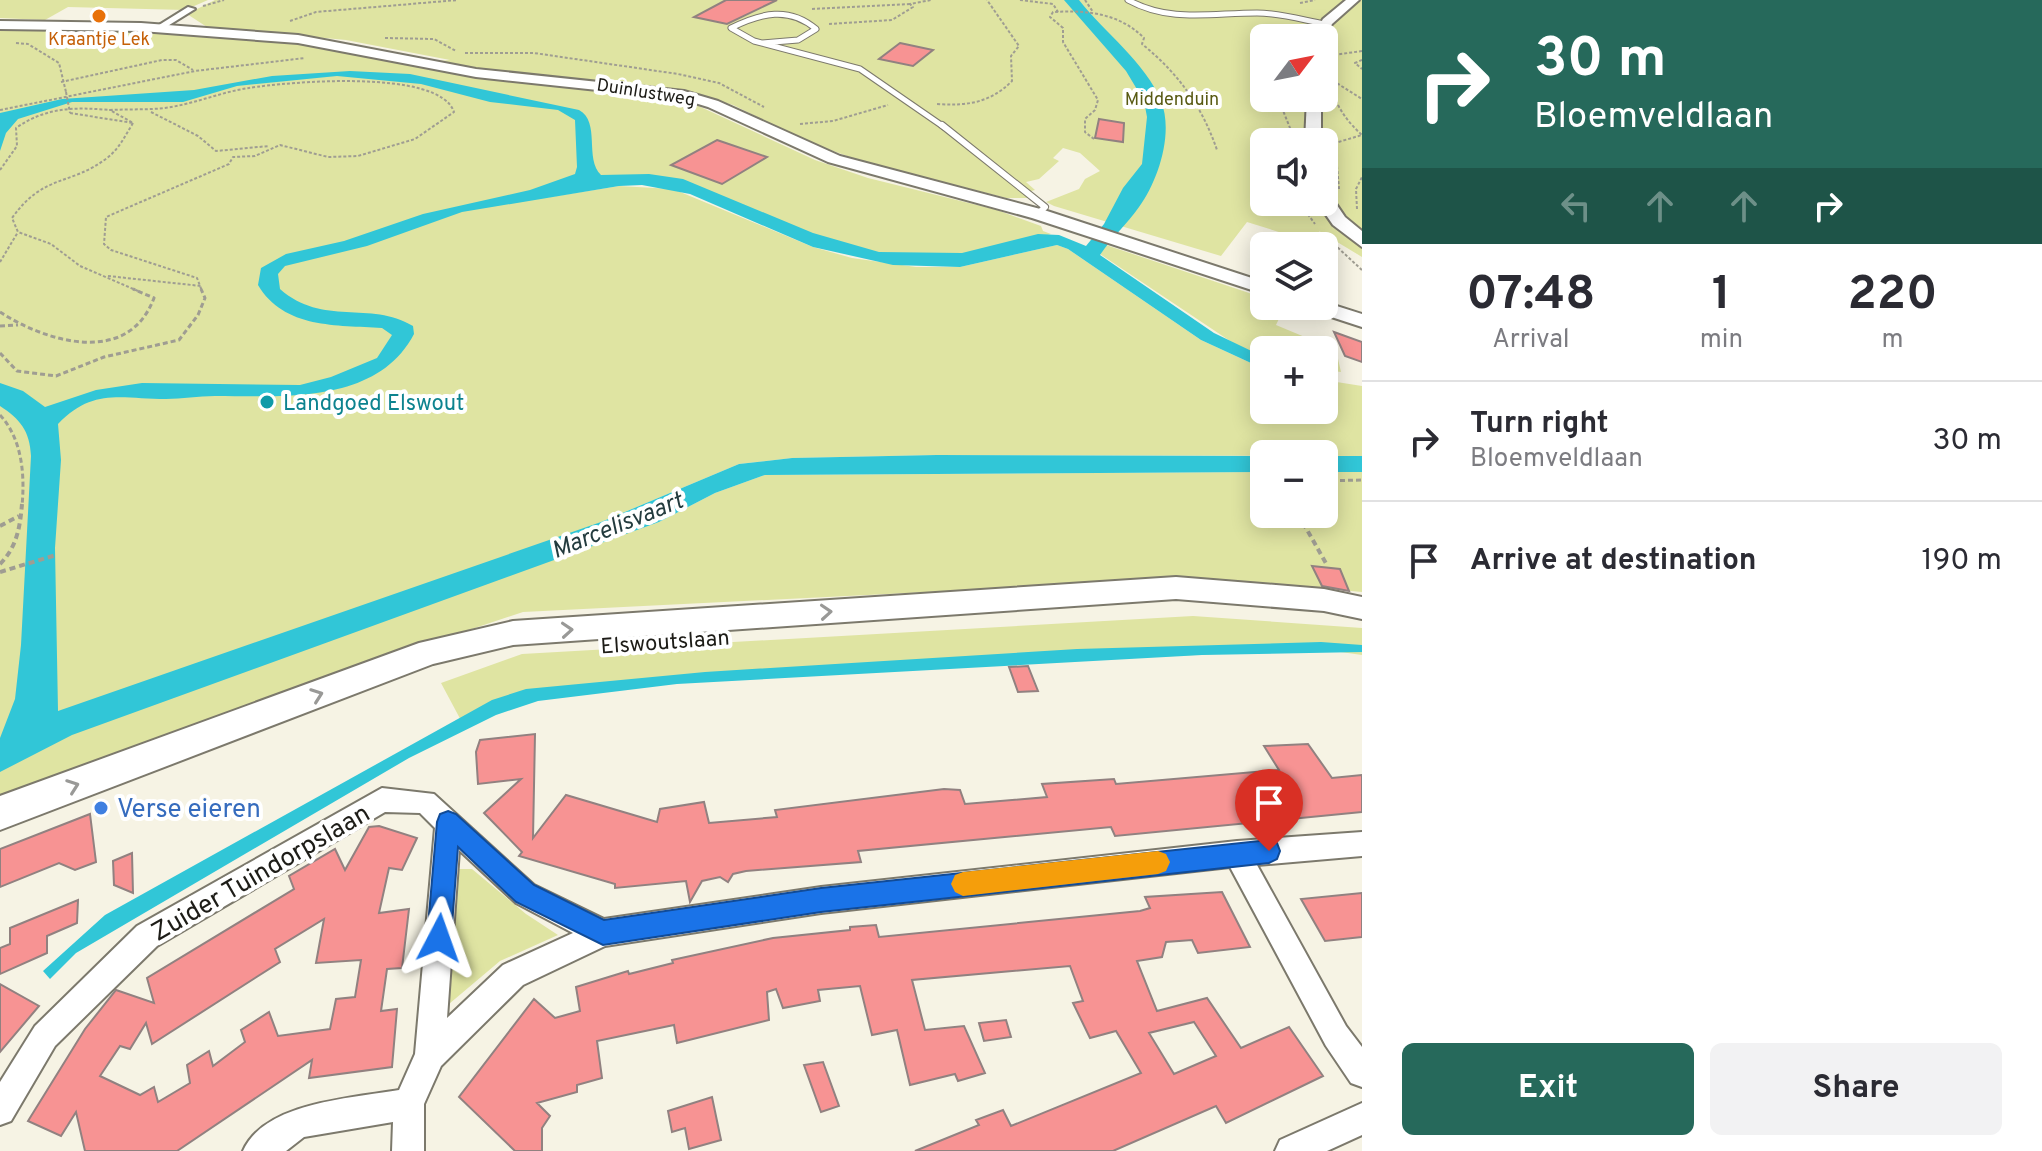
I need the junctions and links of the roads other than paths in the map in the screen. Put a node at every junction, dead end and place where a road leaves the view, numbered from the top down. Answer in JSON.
{"nodes":[{"id":1,"x":1128,"y":0,"type":"edge"},
{"id":2,"x":1353,"y":0,"type":"edge"},
{"id":3,"x":192,"y":8,"type":"road end"},
{"id":4,"x":1170,"y":16,"type":"junction"},
{"id":5,"x":1191,"y":24,"type":"dead end"},
{"id":6,"x":1325,"y":24,"type":"joint"},
{"id":7,"x":0,"y":25,"type":"edge"},
{"id":8,"x":163,"y":25,"type":"dead end"},
{"id":9,"x":762,"y":43,"type":"junction"},
{"id":10,"x":1042,"y":210,"type":"junction"},
{"id":11,"x":1338,"y":216,"type":"edge"},
{"id":12,"x":1362,"y":241,"type":"edge"},
{"id":13,"x":1250,"y":283,"type":"edge"},
{"id":14,"x":1338,"y":313,"type":"edge"},
{"id":15,"x":1362,"y":321,"type":"edge"},
{"id":16,"x":1362,"y":608,"type":"edge"},
{"id":17,"x":0,"y":813,"type":"edge"},
{"id":18,"x":448,"y":822,"type":"junction"},
{"id":19,"x":1362,"y":844,"type":"edge"},
{"id":20,"x":1237,"y":854,"type":"junction"},
{"id":21,"x":603,"y":933,"type":"junction"},
{"id":22,"x":430,"y":1055,"type":"junction"},
{"id":23,"x":1362,"y":1072,"type":"edge"},
{"id":24,"x":409,"y":1104,"type":"junction"},
{"id":25,"x":0,"y":1110,"type":"edge"},
{"id":26,"x":1362,"y":1119,"type":"edge"},
{"id":27,"x":259,"y":1151,"type":"edge"},
{"id":28,"x":408,"y":1151,"type":"edge"},
{"id":29,"x":1291,"y":1151,"type":"edge"}],
"edges":[{"from":1,"to":4,"type":"lane"},
{"from":2,"to":6,"type":"street"},
{"from":3,"to":8,"type":"street"},
{"from":4,"to":5,"type":"lane"},
{"from":4,"to":6,"type":"lane"},
{"from":7,"to":10,"type":"street","name":"Duinlustweg"},
{"from":9,"to":9,"type":"lane"},
{"from":9,"to":10,"type":"lane"},
{"from":10,"to":13,"type":"street","name":"Duinlustweg"},
{"from":11,"to":12,"type":"street"},
{"from":14,"to":15,"type":"street"},
{"from":17,"to":16,"type":"street","name":"Elswoutslaan","one_way":true},
{"from":18,"to":21,"type":"street","name":"Zuider Tuindorpslaan"},
{"from":18,"to":22,"type":"street"},
{"from":18,"to":25,"type":"street","name":"Zuider Tuindorpslaan"},
{"from":19,"to":20,"type":"street"},
{"from":20,"to":21,"type":"street"},
{"from":20,"to":23,"type":"street"},
{"from":21,"to":22,"type":"street"},
{"from":22,"to":24,"type":"street"},
{"from":24,"to":27,"type":"street"},
{"from":24,"to":28,"type":"street"},
{"from":26,"to":29,"type":"street"}]}
